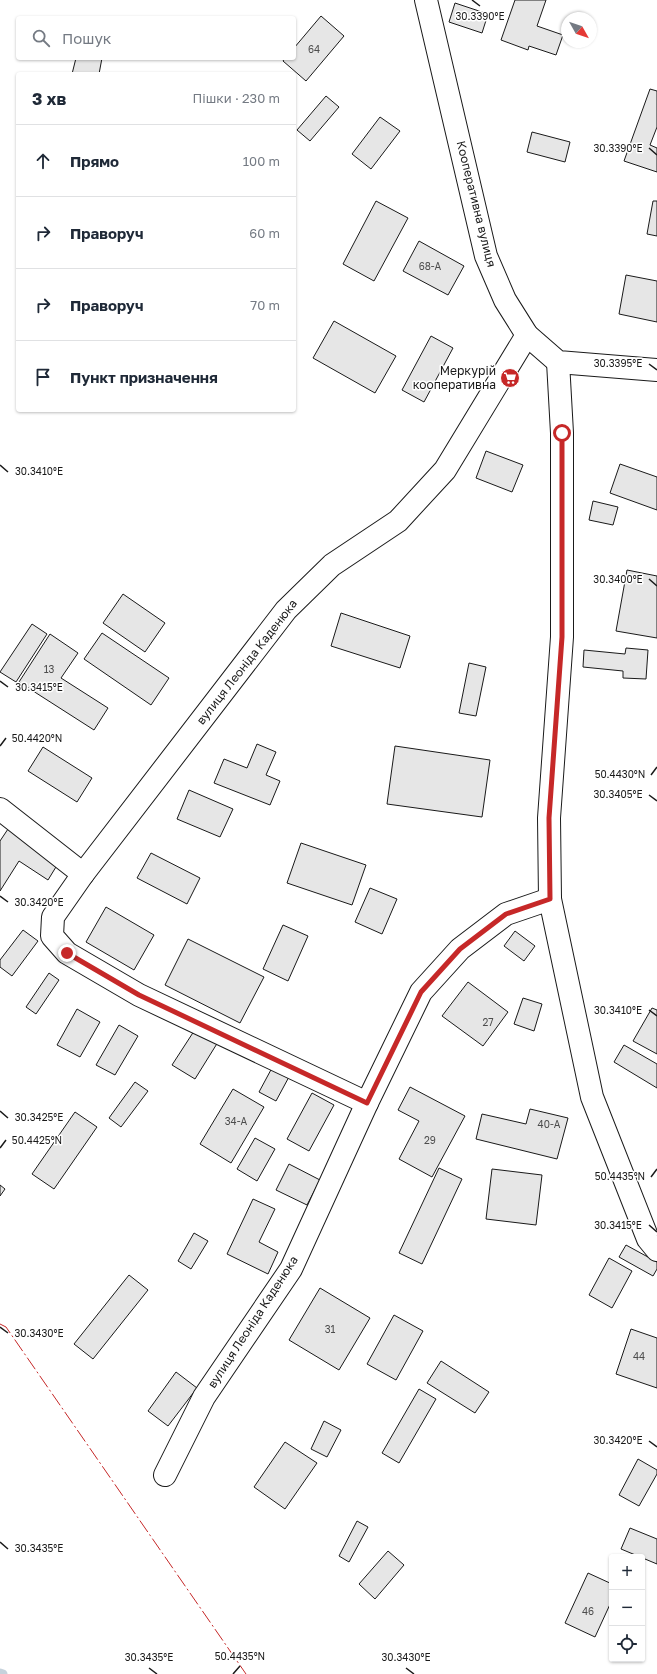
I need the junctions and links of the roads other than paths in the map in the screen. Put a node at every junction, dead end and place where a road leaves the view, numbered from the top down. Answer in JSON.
{"nodes":[{"id":1,"x":426,"y":0,"type":"edge"},
{"id":2,"x":527,"y":335,"type":"junction"},
{"id":3,"x":558,"y":362,"type":"junction"},
{"id":4,"x":657,"y":370,"type":"edge"},
{"id":5,"x":0,"y":809,"type":"edge"},
{"id":6,"x":83,"y":874,"type":"junction"},
{"id":7,"x":550,"y":899,"type":"junction"},
{"id":8,"x":367,"y":1103,"type":"junction"},
{"id":9,"x":657,"y":1250,"type":"edge"},
{"id":10,"x":165,"y":1474,"type":"dead end"}],
"edges":[{"from":1,"to":2,"type":"street","name":"Кооперативна вулиця"},
{"from":2,"to":3,"type":"street","name":"Кооперативна вулиця"},
{"from":2,"to":6,"type":"street","name":"вулиця Леоніда Каденюка"},
{"from":3,"to":4,"type":"street"},
{"from":3,"to":7,"type":"street"},
{"from":5,"to":6,"type":"street"},
{"from":6,"to":8,"type":"street","name":"вулиця Леоніда Каденюка"},
{"from":7,"to":8,"type":"street","name":"вулиця Леоніда Каденюка"},
{"from":7,"to":9,"type":"street"},
{"from":8,"to":10,"type":"street","name":"вулиця Леоніда Каденюка"}]}
